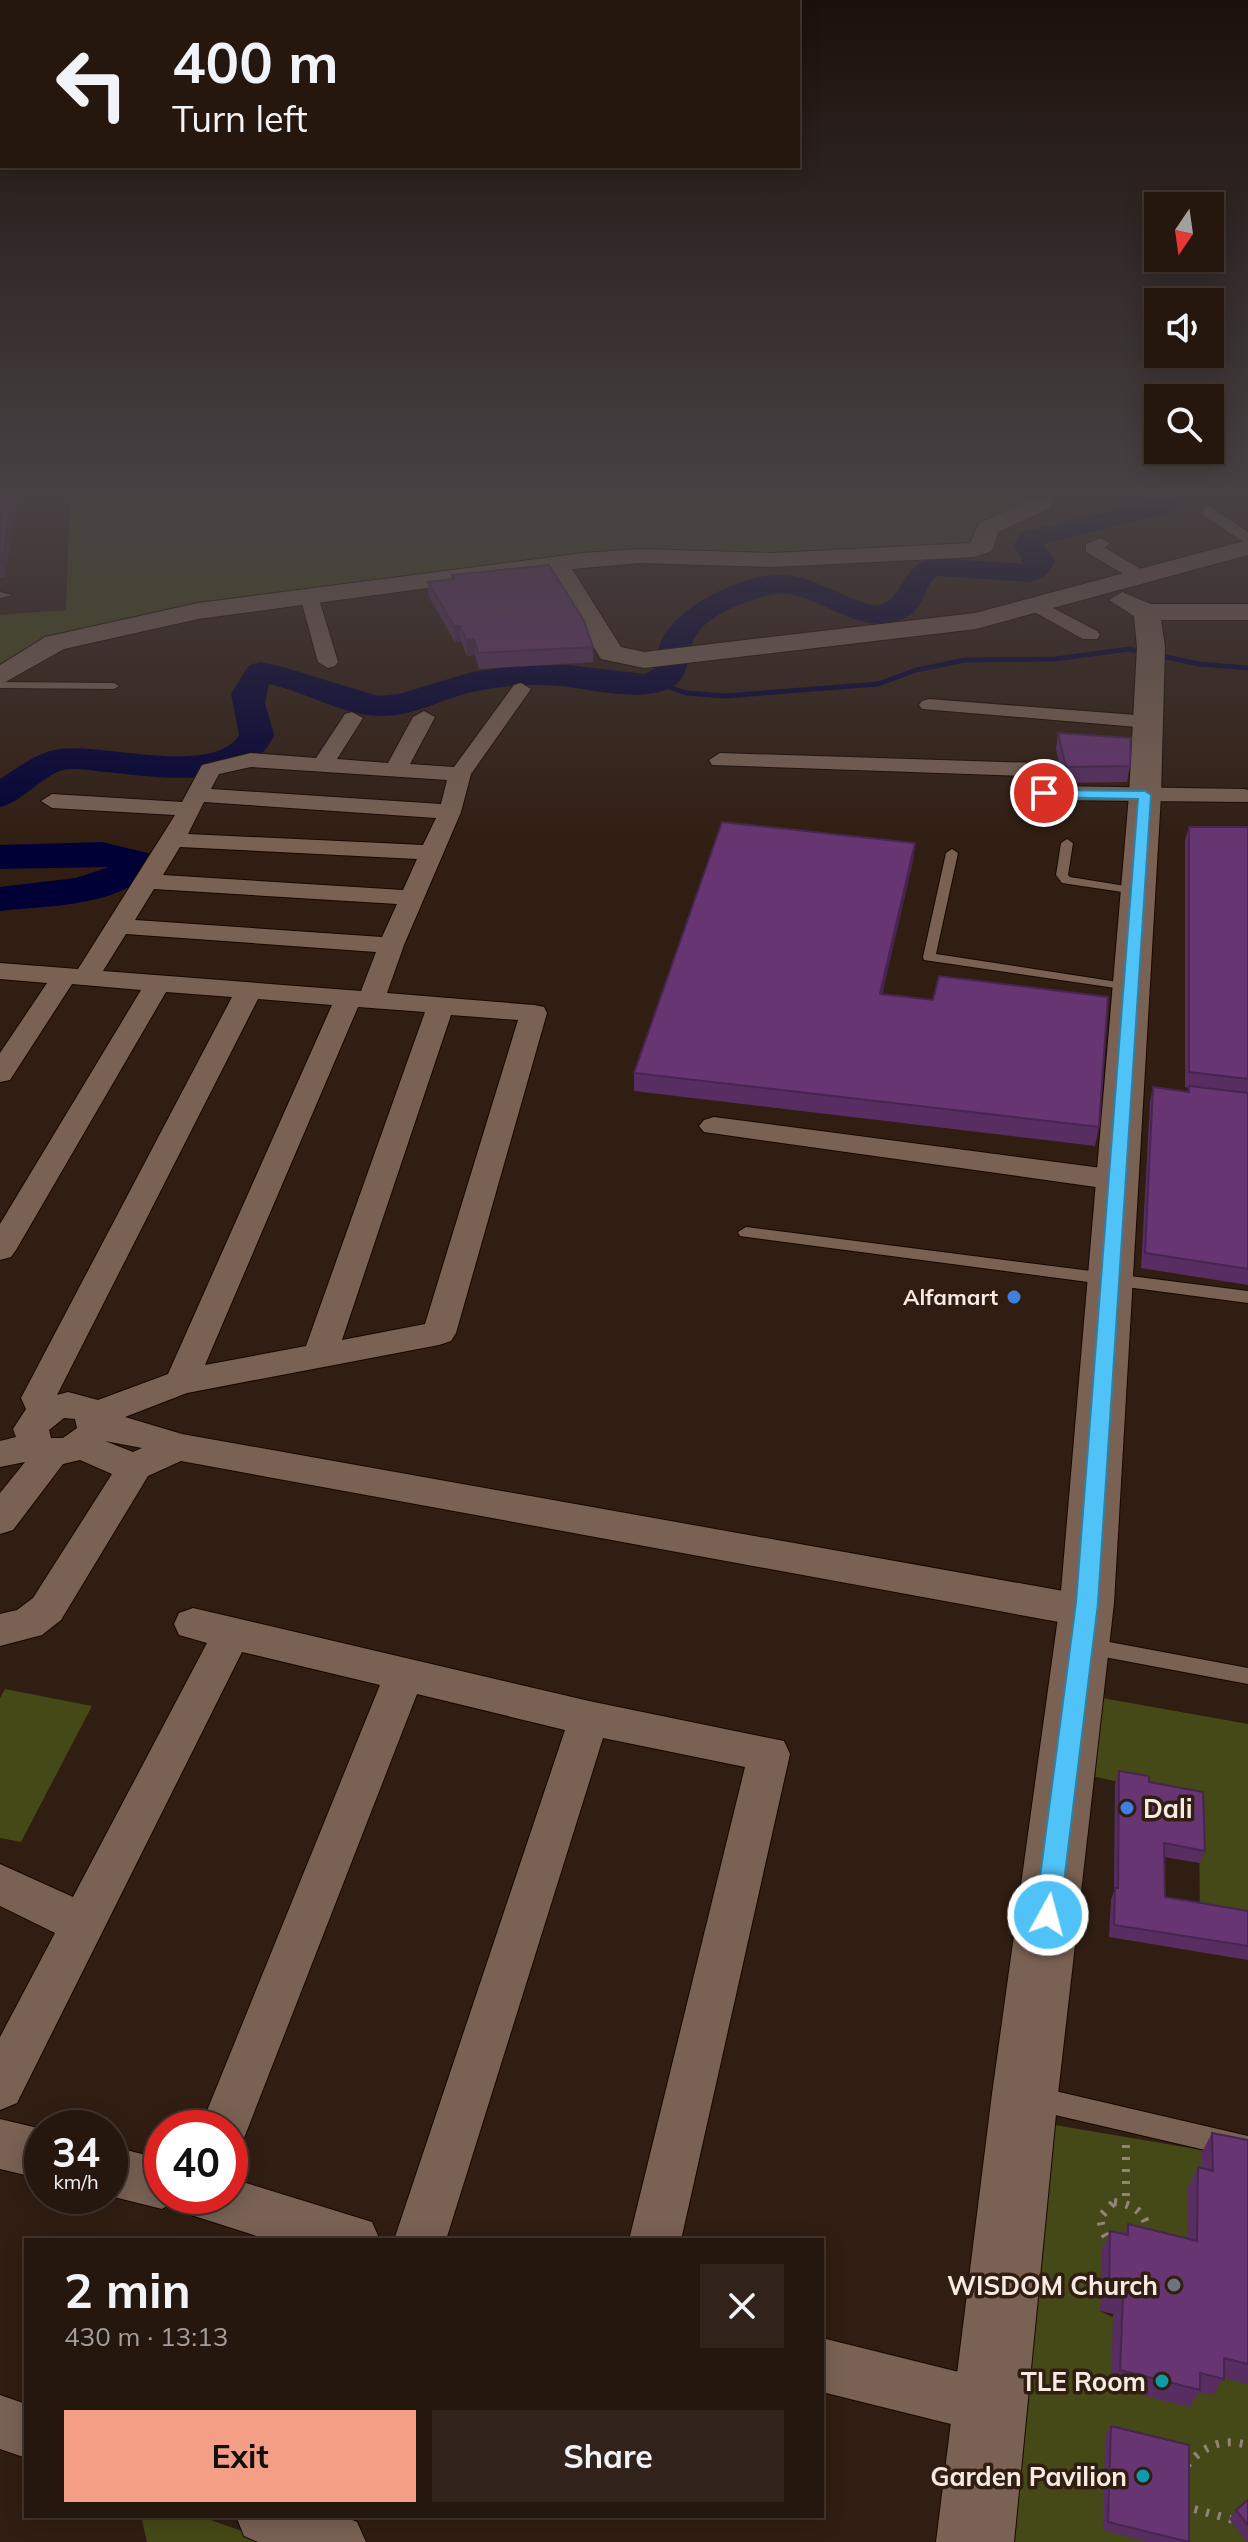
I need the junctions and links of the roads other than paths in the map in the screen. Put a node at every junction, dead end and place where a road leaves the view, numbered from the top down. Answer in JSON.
{"nodes":[{"id":1,"x":208,"y":610,"type":"edge"},
{"id":2,"x":313,"y":610,"type":"edge"},
{"id":3,"x":584,"y":610,"type":"edge"},
{"id":4,"x":1019,"y":610,"type":"edge"},
{"id":5,"x":1044,"y":610,"type":"edge"},
{"id":6,"x":1118,"y":610,"type":"edge"},
{"id":7,"x":1248,"y":612,"type":"edge"},
{"id":8,"x":1090,"y":635,"type":"dead end"},
{"id":9,"x":1150,"y":639,"type":"junction"},
{"id":10,"x":328,"y":662,"type":"dead end"},
{"id":11,"x":0,"y":677,"type":"edge"},
{"id":12,"x":0,"y":685,"type":"edge"},
{"id":13,"x":114,"y":686,"type":"dead end"},
{"id":14,"x":521,"y":689,"type":"dead end"},
{"id":15,"x":929,"y":705,"type":"dead end"},
{"id":16,"x":424,"y":717,"type":"dead end"},
{"id":17,"x":352,"y":718,"type":"dead end"},
{"id":18,"x":1149,"y":722,"type":"junction"},
{"id":19,"x":720,"y":760,"type":"dead end"},
{"id":20,"x":323,"y":764,"type":"junction"},
{"id":21,"x":396,"y":769,"type":"junction"},
{"id":22,"x":460,"y":774,"type":"junction"},
{"id":23,"x":1145,"y":795,"type":"junction"},
{"id":24,"x":1244,"y":796,"type":"dead end"},
{"id":25,"x":52,"y":801,"type":"dead end"},
{"id":26,"x":195,"y":802,"type":"junction"},
{"id":27,"x":450,"y":812,"type":"junction"},
{"id":28,"x":173,"y":840,"type":"junction"},
{"id":29,"x":1067,"y":843,"type":"dead end"},
{"id":30,"x":432,"y":853,"type":"junction"},
{"id":31,"x":952,"y":853,"type":"dead end"},
{"id":32,"x":147,"y":881,"type":"junction"},
{"id":33,"x":1138,"y":892,"type":"junction"},
{"id":34,"x":411,"y":898,"type":"junction"},
{"id":35,"x":116,"y":926,"type":"junction"},
{"id":36,"x":391,"y":945,"type":"junction"},
{"id":37,"x":0,"y":971,"type":"edge"},
{"id":38,"x":75,"y":977,"type":"junction"},
{"id":39,"x":158,"y":983,"type":"junction"},
{"id":40,"x":1131,"y":988,"type":"junction"},
{"id":41,"x":248,"y":992,"type":"junction"},
{"id":42,"x":360,"y":1000,"type":"junction"},
{"id":43,"x":442,"y":1003,"type":"junction"},
{"id":44,"x":0,"y":1074,"type":"edge"},
{"id":45,"x":714,"y":1126,"type":"dead end"},
{"id":46,"x":1117,"y":1180,"type":"junction"},
{"id":47,"x":746,"y":1232,"type":"dead end"},
{"id":48,"x":0,"y":1250,"type":"edge"},
{"id":49,"x":1111,"y":1278,"type":"junction"},
{"id":50,"x":1248,"y":1297,"type":"edge"},
{"id":51,"x":320,"y":1355,"type":"junction"},
{"id":52,"x":181,"y":1382,"type":"junction"},
{"id":53,"x":45,"y":1412,"type":"junction"},
{"id":54,"x":73,"y":1437,"type":"junction"},
{"id":55,"x":178,"y":1447,"type":"junction"},
{"id":56,"x":0,"y":1454,"type":"edge"},
{"id":57,"x":135,"y":1466,"type":"junction"},
{"id":58,"x":0,"y":1520,"type":"edge"},
{"id":59,"x":1084,"y":1628,"type":"junction"},
{"id":60,"x":0,"y":1630,"type":"edge"},
{"id":61,"x":405,"y":1672,"type":"junction"},
{"id":62,"x":1248,"y":1676,"type":"edge"},
{"id":63,"x":589,"y":1718,"type":"junction"},
{"id":64,"x":0,"y":1884,"type":"edge"},
{"id":65,"x":83,"y":1924,"type":"junction"},
{"id":66,"x":0,"y":2086,"type":"edge"},
{"id":67,"x":1025,"y":2094,"type":"junction"},
{"id":68,"x":231,"y":2110,"type":"edge"},
{"id":69,"x":0,"y":2144,"type":"edge"},
{"id":70,"x":1248,"y":2148,"type":"edge"},
{"id":71,"x":24,"y":2150,"type":"edge"},
{"id":72,"x":248,"y":2208,"type":"edge"},
{"id":73,"x":347,"y":2238,"type":"edge"},
{"id":74,"x":421,"y":2238,"type":"edge"},
{"id":75,"x":655,"y":2238,"type":"edge"},
{"id":76,"x":824,"y":2365,"type":"edge"},
{"id":77,"x":991,"y":2407,"type":"junction"},
{"id":78,"x":0,"y":2422,"type":"edge"},
{"id":79,"x":24,"y":2430,"type":"edge"},
{"id":80,"x":270,"y":2518,"type":"edge"},
{"id":81,"x":337,"y":2542,"type":"edge"},
{"id":82,"x":975,"y":2542,"type":"edge"}],
"edges":[{"from":1,"to":11,"type":"street"},
{"from":2,"to":10,"type":"street"},
{"from":3,"to":4,"type":"street"},
{"from":5,"to":8,"type":"street"},
{"from":6,"to":9,"type":"street"},
{"from":7,"to":9,"type":"street"},
{"from":9,"to":18,"type":"street"},
{"from":12,"to":13,"type":"lane"},
{"from":14,"to":22,"type":"street"},
{"from":15,"to":18,"type":"street"},
{"from":16,"to":21,"type":"street"},
{"from":17,"to":20,"type":"street"},
{"from":18,"to":23,"type":"street"},
{"from":19,"to":23,"type":"street"},
{"from":20,"to":21,"type":"street"},
{"from":20,"to":26,"type":"street"},
{"from":21,"to":22,"type":"street"},
{"from":22,"to":27,"type":"street"},
{"from":23,"to":24,"type":"street"},
{"from":23,"to":33,"type":"street"},
{"from":25,"to":26,"type":"street"},
{"from":26,"to":27,"type":"street"},
{"from":26,"to":28,"type":"street"},
{"from":27,"to":30,"type":"street"},
{"from":28,"to":30,"type":"street"},
{"from":28,"to":32,"type":"street"},
{"from":29,"to":33,"type":"lane"},
{"from":30,"to":34,"type":"street"},
{"from":31,"to":40,"type":"lane"},
{"from":32,"to":34,"type":"street"},
{"from":32,"to":35,"type":"street"},
{"from":33,"to":40,"type":"street"},
{"from":34,"to":36,"type":"street"},
{"from":35,"to":36,"type":"street"},
{"from":35,"to":38,"type":"street"},
{"from":36,"to":42,"type":"street"},
{"from":37,"to":38,"type":"street"},
{"from":38,"to":39,"type":"street"},
{"from":38,"to":44,"type":"street"},
{"from":39,"to":41,"type":"street"},
{"from":39,"to":48,"type":"street"},
{"from":40,"to":46,"type":"street"},
{"from":41,"to":42,"type":"street"},
{"from":41,"to":53,"type":"street"},
{"from":42,"to":43,"type":"street"},
{"from":42,"to":52,"type":"street"},
{"from":43,"to":51,"type":"street"},
{"from":43,"to":51,"type":"street"},
{"from":45,"to":46,"type":"street"},
{"from":46,"to":49,"type":"street"},
{"from":47,"to":49,"type":"lane"},
{"from":49,"to":50,"type":"lane"},
{"from":49,"to":59,"type":"street"},
{"from":51,"to":52,"type":"street"},
{"from":52,"to":54,"type":"street"},
{"from":53,"to":54,"type":"street"},
{"from":53,"to":54,"type":"street"},
{"from":54,"to":55,"type":"street"},
{"from":54,"to":56,"type":"street"},
{"from":54,"to":57,"type":"street"},
{"from":54,"to":58,"type":"street"},
{"from":55,"to":57,"type":"street"},
{"from":55,"to":59,"type":"street"},
{"from":57,"to":60,"type":"street"},
{"from":59,"to":62,"type":"lane"},
{"from":59,"to":67,"type":"street"},
{"from":61,"to":63,"type":"street"},
{"from":61,"to":65,"type":"street"},
{"from":61,"to":68,"type":"street"},
{"from":63,"to":74,"type":"street"},
{"from":63,"to":75,"type":"street"},
{"from":64,"to":65,"type":"street"},
{"from":65,"to":66,"type":"street"},
{"from":67,"to":70,"type":"lane"},
{"from":67,"to":77,"type":"street"},
{"from":69,"to":71,"type":"street"},
{"from":72,"to":73,"type":"street"},
{"from":76,"to":77,"type":"street"},
{"from":77,"to":82,"type":"street"},
{"from":78,"to":79,"type":"street"},
{"from":80,"to":81,"type":"street"}]}
